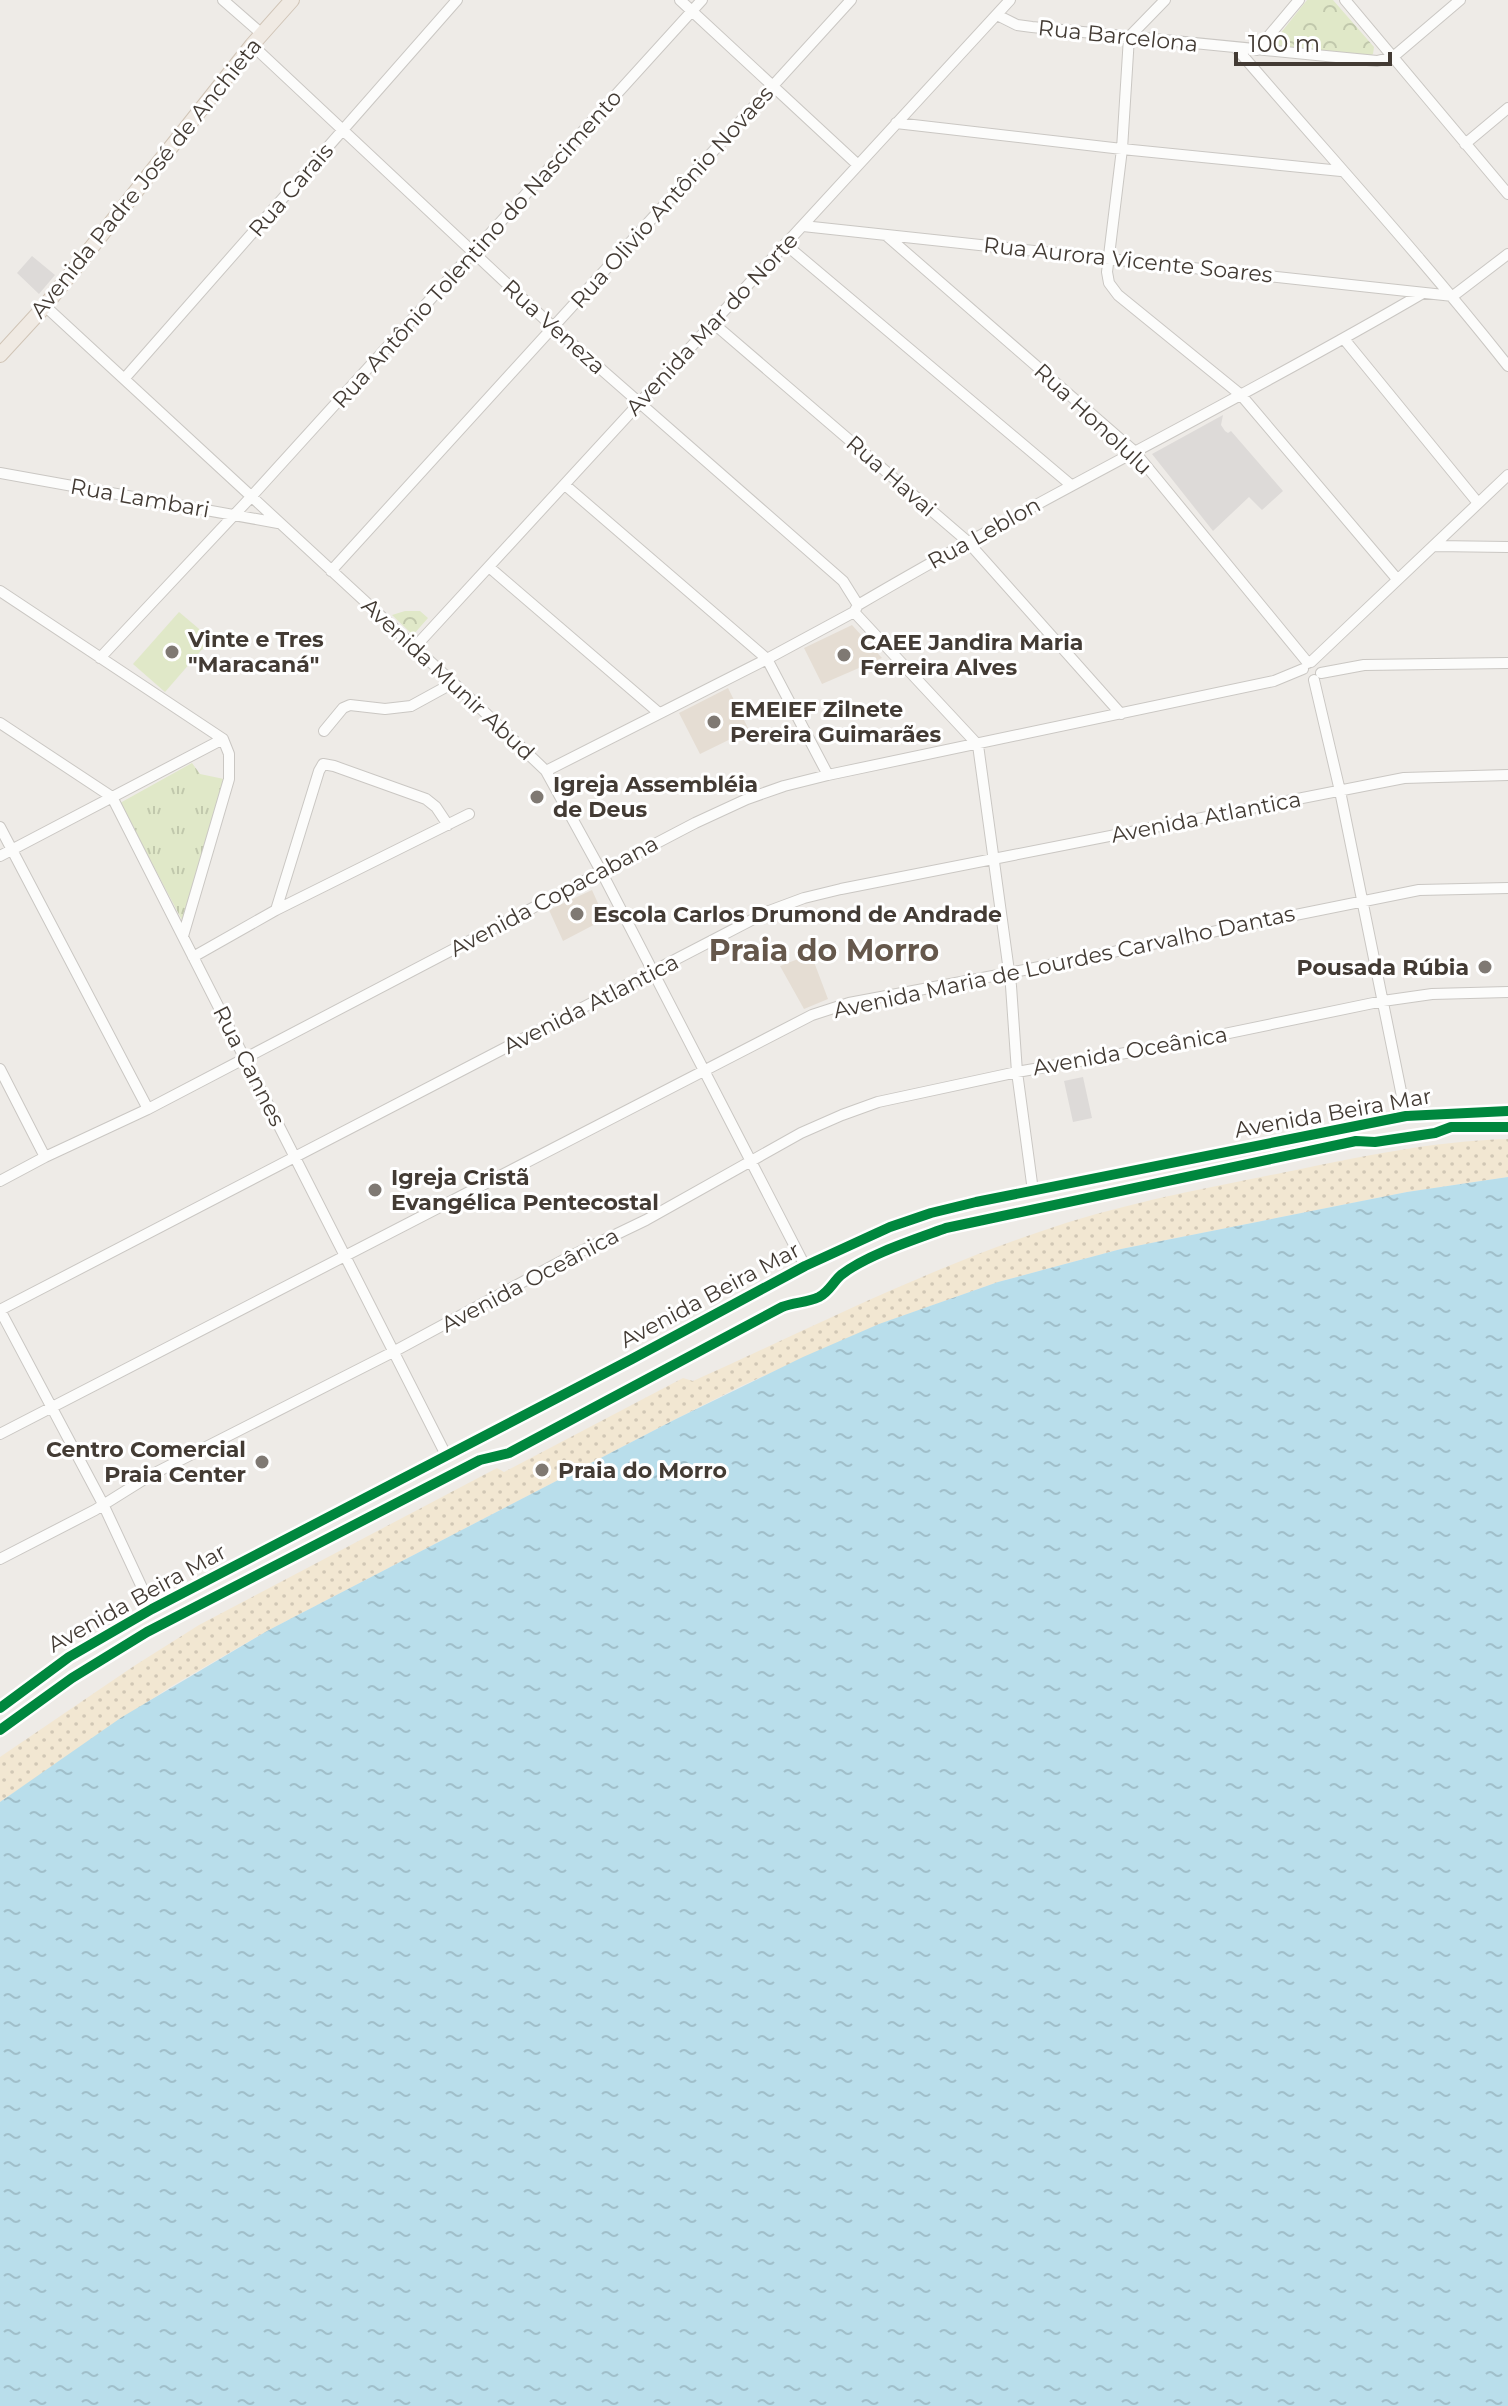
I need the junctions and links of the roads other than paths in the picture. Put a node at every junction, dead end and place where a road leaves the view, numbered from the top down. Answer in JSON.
{"nodes":[{"id":1,"x":223,"y":0,"type":"edge"},
{"id":2,"x":292,"y":0,"type":"edge"},
{"id":3,"x":457,"y":0,"type":"edge"},
{"id":4,"x":680,"y":0,"type":"edge"},
{"id":5,"x":702,"y":0,"type":"edge"},
{"id":6,"x":851,"y":0,"type":"edge"},
{"id":7,"x":1010,"y":0,"type":"edge"},
{"id":8,"x":1165,"y":0,"type":"edge"},
{"id":9,"x":1299,"y":0,"type":"edge"},
{"id":10,"x":1345,"y":0,"type":"edge"},
{"id":11,"x":1460,"y":0,"type":"edge"},
{"id":12,"x":692,"y":11,"type":"junction"},
{"id":13,"x":997,"y":15,"type":"junction"},
{"id":14,"x":1129,"y":37,"type":"junction"},
{"id":15,"x":257,"y":40,"type":"junction"},
{"id":16,"x":1237,"y":49,"type":"junction"},
{"id":17,"x":1257,"y":50,"type":"junction"},
{"id":18,"x":1393,"y":57,"type":"junction"},
{"id":19,"x":772,"y":86,"type":"junction"},
{"id":20,"x":1508,"y":108,"type":"edge"},
{"id":21,"x":896,"y":123,"type":"junction"},
{"id":22,"x":343,"y":130,"type":"junction"},
{"id":23,"x":1465,"y":144,"type":"junction"},
{"id":24,"x":1122,"y":149,"type":"junction"},
{"id":25,"x":858,"y":165,"type":"junction"},
{"id":26,"x":1341,"y":171,"type":"junction"},
{"id":27,"x":1508,"y":194,"type":"edge"},
{"id":28,"x":803,"y":226,"type":"junction"},
{"id":29,"x":885,"y":235,"type":"junction"},
{"id":30,"x":785,"y":244,"type":"junction"},
{"id":31,"x":473,"y":253,"type":"junction"},
{"id":32,"x":1508,"y":254,"type":"edge"},
{"id":33,"x":1109,"y":257,"type":"junction"},
{"id":34,"x":1423,"y":293,"type":"junction"},
{"id":35,"x":1453,"y":296,"type":"junction"},
{"id":36,"x":45,"y":306,"type":"junction"},
{"id":37,"x":713,"y":323,"type":"junction"},
{"id":38,"x":553,"y":327,"type":"junction"},
{"id":39,"x":1344,"y":339,"type":"junction"},
{"id":40,"x":0,"y":355,"type":"edge"},
{"id":41,"x":1508,"y":366,"type":"edge"},
{"id":42,"x":124,"y":379,"type":"junction"},
{"id":43,"x":1241,"y":395,"type":"junction"},
{"id":44,"x":640,"y":403,"type":"junction"},
{"id":45,"x":1134,"y":451,"type":"junction"},
{"id":46,"x":0,"y":473,"type":"edge"},
{"id":47,"x":1508,"y":475,"type":"edge"},
{"id":48,"x":565,"y":485,"type":"junction"},
{"id":49,"x":1071,"y":485,"type":"junction"},
{"id":50,"x":251,"y":497,"type":"junction"},
{"id":51,"x":1478,"y":503,"type":"junction"},
{"id":52,"x":235,"y":515,"type":"junction"},
{"id":53,"x":279,"y":523,"type":"junction"},
{"id":54,"x":967,"y":541,"type":"junction"},
{"id":55,"x":1435,"y":546,"type":"junction"},
{"id":56,"x":1508,"y":547,"type":"edge"},
{"id":57,"x":489,"y":567,"type":"junction"},
{"id":58,"x":331,"y":571,"type":"junction"},
{"id":59,"x":1397,"y":579,"type":"junction"},
{"id":60,"x":0,"y":591,"type":"edge"},
{"id":61,"x":856,"y":608,"type":"junction"},
{"id":62,"x":414,"y":648,"type":"junction"},
{"id":63,"x":100,"y":658,"type":"junction"},
{"id":64,"x":767,"y":659,"type":"junction"},
{"id":65,"x":1508,"y":663,"type":"edge"},
{"id":66,"x":1313,"y":668,"type":"junction"},
{"id":67,"x":453,"y":683,"type":"junction"},
{"id":68,"x":659,"y":713,"type":"junction"},
{"id":69,"x":1121,"y":714,"type":"junction"},
{"id":70,"x":0,"y":723,"type":"edge"},
{"id":71,"x":324,"y":731,"type":"dead end"},
{"id":72,"x":223,"y":739,"type":"junction"},
{"id":73,"x":978,"y":745,"type":"junction"},
{"id":74,"x":546,"y":771,"type":"junction"},
{"id":75,"x":828,"y":775,"type":"junction"},
{"id":76,"x":1508,"y":775,"type":"edge"},
{"id":77,"x":1340,"y":791,"type":"junction"},
{"id":78,"x":112,"y":797,"type":"junction"},
{"id":79,"x":469,"y":814,"type":"dead end"},
{"id":80,"x":448,"y":825,"type":"junction"},
{"id":81,"x":0,"y":827,"type":"edge"},
{"id":82,"x":12,"y":849,"type":"junction"},
{"id":83,"x":0,"y":856,"type":"edge"},
{"id":84,"x":993,"y":858,"type":"junction"},
{"id":85,"x":601,"y":871,"type":"junction"},
{"id":86,"x":1508,"y":888,"type":"edge"},
{"id":87,"x":1363,"y":902,"type":"junction"},
{"id":88,"x":276,"y":910,"type":"junction"},
{"id":89,"x":183,"y":936,"type":"junction"},
{"id":90,"x":193,"y":957,"type":"junction"},
{"id":91,"x":653,"y":972,"type":"junction"},
{"id":92,"x":1009,"y":973,"type":"junction"},
{"id":93,"x":1508,"y":992,"type":"edge"},
{"id":94,"x":1383,"y":1001,"type":"junction"},
{"id":95,"x":245,"y":1058,"type":"junction"},
{"id":96,"x":0,"y":1069,"type":"edge"},
{"id":97,"x":704,"y":1071,"type":"junction"},
{"id":98,"x":1017,"y":1072,"type":"junction"},
{"id":99,"x":148,"y":1109,"type":"junction"},
{"id":100,"x":1508,"y":1111,"type":"edge"},
{"id":101,"x":1406,"y":1116,"type":"junction"},
{"id":102,"x":45,"y":1157,"type":"junction"},
{"id":103,"x":295,"y":1157,"type":"junction"},
{"id":104,"x":752,"y":1161,"type":"junction"},
{"id":105,"x":0,"y":1181,"type":"edge"},
{"id":106,"x":1033,"y":1191,"type":"junction"},
{"id":107,"x":345,"y":1256,"type":"junction"},
{"id":108,"x":805,"y":1266,"type":"junction"},
{"id":109,"x":0,"y":1310,"type":"edge"},
{"id":110,"x":393,"y":1352,"type":"junction"},
{"id":111,"x":51,"y":1408,"type":"junction"},
{"id":112,"x":0,"y":1434,"type":"edge"},
{"id":113,"x":446,"y":1455,"type":"junction"},
{"id":114,"x":103,"y":1504,"type":"junction"},
{"id":115,"x":0,"y":1559,"type":"edge"},
{"id":116,"x":152,"y":1609,"type":"junction"},
{"id":117,"x":0,"y":1708,"type":"edge"}],
"edges":[{"from":1,"to":15,"type":"street","name":"Rua Veneza"},
{"from":2,"to":15,"type":"main road","name":"Avenida Padre José de Anchieta"},
{"from":3,"to":22,"type":"street","name":"Rua Carais"},
{"from":4,"to":12,"type":"street"},
{"from":5,"to":12,"type":"street","name":"Rua Antônio Tolentino do Nascimento"},
{"from":6,"to":19,"type":"street","name":"Rua Olivio Antônio Novaes"},
{"from":7,"to":13,"type":"street","name":"Avenida Mar do Norte"},
{"from":8,"to":14,"type":"street"},
{"from":9,"to":17,"type":"street"},
{"from":10,"to":18,"type":"street"},
{"from":11,"to":18,"type":"street"},
{"from":12,"to":19,"type":"street"},
{"from":12,"to":31,"type":"street","name":"Rua Antônio Tolentino do Nascimento"},
{"from":13,"to":14,"type":"street","name":"Rua Barcelona"},
{"from":13,"to":21,"type":"street","name":"Avenida Mar do Norte"},
{"from":14,"to":16,"type":"street","name":"Rua Barcelona"},
{"from":14,"to":24,"type":"street"},
{"from":15,"to":22,"type":"street","name":"Rua Veneza"},
{"from":15,"to":36,"type":"main road","name":"Avenida Padre José de Anchieta"},
{"from":16,"to":17,"type":"street","name":"Rua Barcelona"},
{"from":16,"to":26,"type":"street"},
{"from":17,"to":18,"type":"street","name":"Rua Barcelona"},
{"from":18,"to":23,"type":"street"},
{"from":19,"to":25,"type":"street"},
{"from":19,"to":38,"type":"street","name":"Rua Olivio Antônio Novaes"},
{"from":20,"to":23,"type":"street"},
{"from":21,"to":24,"type":"street"},
{"from":21,"to":25,"type":"street","name":"Avenida Mar do Norte"},
{"from":22,"to":31,"type":"street","name":"Rua Veneza"},
{"from":22,"to":42,"type":"street","name":"Rua Carais"},
{"from":23,"to":27,"type":"street"},
{"from":24,"to":26,"type":"street"},
{"from":24,"to":33,"type":"street"},
{"from":25,"to":28,"type":"street","name":"Avenida Mar do Norte"},
{"from":26,"to":35,"type":"street"},
{"from":28,"to":29,"type":"street","name":"Rua Aurora Vicente Soares"},
{"from":28,"to":30,"type":"street","name":"Avenida Mar do Norte"},
{"from":29,"to":33,"type":"street","name":"Rua Aurora Vicente Soares"},
{"from":29,"to":45,"type":"street","name":"Rua Honolulu"},
{"from":30,"to":37,"type":"street","name":"Avenida Mar do Norte"},
{"from":30,"to":49,"type":"street"},
{"from":31,"to":38,"type":"street","name":"Rua Veneza"},
{"from":31,"to":50,"type":"street","name":"Rua Antônio Tolentino do Nascimento"},
{"from":32,"to":35,"type":"street"},
{"from":33,"to":34,"type":"street","name":"Rua Aurora Vicente Soares"},
{"from":33,"to":43,"type":"street"},
{"from":34,"to":35,"type":"street","name":"Rua Aurora Vicente Soares"},
{"from":34,"to":39,"type":"street","name":"Rua Leblon"},
{"from":35,"to":41,"type":"street"},
{"from":36,"to":40,"type":"main road","name":"Avenida Padre José de Anchieta"},
{"from":36,"to":42,"type":"street","name":"Avenida Munir Abud"},
{"from":37,"to":44,"type":"street","name":"Avenida Mar do Norte"},
{"from":37,"to":54,"type":"street","name":"Rua Havai"},
{"from":38,"to":44,"type":"street","name":"Rua Veneza"},
{"from":38,"to":58,"type":"street","name":"Rua Olivio Antônio Novaes"},
{"from":39,"to":43,"type":"street","name":"Rua Leblon"},
{"from":39,"to":51,"type":"street"},
{"from":42,"to":50,"type":"street","name":"Avenida Munir Abud"},
{"from":43,"to":45,"type":"street","name":"Rua Leblon"},
{"from":43,"to":59,"type":"street"},
{"from":44,"to":48,"type":"street","name":"Avenida Mar do Norte"},
{"from":44,"to":61,"type":"street","name":"Rua Veneza"},
{"from":45,"to":49,"type":"street","name":"Rua Leblon"},
{"from":45,"to":66,"type":"street","name":"Rua Honolulu"},
{"from":46,"to":52,"type":"street","name":"Rua Lambari"},
{"from":47,"to":51,"type":"street"},
{"from":48,"to":57,"type":"street","name":"Avenida Mar do Norte"},
{"from":48,"to":64,"type":"street"},
{"from":49,"to":54,"type":"street","name":"Rua Leblon"},
{"from":50,"to":52,"type":"street","name":"Rua Antônio Tolentino do Nascimento"},
{"from":50,"to":53,"type":"street","name":"Avenida Munir Abud"},
{"from":51,"to":55,"type":"street"},
{"from":52,"to":53,"type":"street","name":"Rua Lambari"},
{"from":52,"to":63,"type":"street","name":"Rua Antônio Tolentino do Nascimento"},
{"from":53,"to":58,"type":"street","name":"Avenida Munir Abud"},
{"from":54,"to":61,"type":"street","name":"Rua Leblon"},
{"from":54,"to":69,"type":"street","name":"Rua Havai"},
{"from":55,"to":56,"type":"street"},
{"from":55,"to":59,"type":"street"},
{"from":57,"to":62,"type":"street","name":"Avenida Mar do Norte"},
{"from":57,"to":68,"type":"street"},
{"from":58,"to":62,"type":"street","name":"Avenida Munir Abud"},
{"from":59,"to":66,"type":"street"},
{"from":60,"to":63,"type":"street"},
{"from":61,"to":64,"type":"street","name":"Rua Leblon"},
{"from":61,"to":73,"type":"street","name":"Rua Veneza"},
{"from":62,"to":67,"type":"street","name":"Avenida Munir Abud"},
{"from":63,"to":72,"type":"street"},
{"from":64,"to":68,"type":"street","name":"Rua Leblon"},
{"from":64,"to":75,"type":"street"},
{"from":65,"to":66,"type":"street","name":"Avenida Copacabana"},
{"from":66,"to":69,"type":"street","name":"Avenida Copacabana"},
{"from":66,"to":77,"type":"street"},
{"from":67,"to":71,"type":"street"},
{"from":67,"to":74,"type":"street","name":"Avenida Munir Abud"},
{"from":68,"to":74,"type":"street","name":"Rua Leblon"},
{"from":69,"to":73,"type":"street","name":"Avenida Copacabana"},
{"from":70,"to":78,"type":"street","name":"Rua Cannes"},
{"from":72,"to":78,"type":"street"},
{"from":72,"to":89,"type":"street"},
{"from":73,"to":75,"type":"street","name":"Avenida Copacabana"},
{"from":73,"to":84,"type":"street"},
{"from":74,"to":85,"type":"street","name":"Avenida Munir Abud"},
{"from":75,"to":85,"type":"street","name":"Avenida Copacabana"},
{"from":76,"to":77,"type":"street","name":"Avenida Atlantica"},
{"from":77,"to":84,"type":"street","name":"Avenida Atlantica"},
{"from":77,"to":87,"type":"street"},
{"from":78,"to":82,"type":"street"},
{"from":78,"to":89,"type":"street","name":"Rua Cannes"},
{"from":79,"to":80,"type":"street"},
{"from":80,"to":88,"type":"street"},
{"from":80,"to":88,"type":"street"},
{"from":81,"to":82,"type":"street"},
{"from":82,"to":83,"type":"street"},
{"from":82,"to":99,"type":"street"},
{"from":84,"to":91,"type":"street","name":"Avenida Atlantica"},
{"from":84,"to":92,"type":"street"},
{"from":85,"to":91,"type":"street","name":"Avenida Munir Abud"},
{"from":85,"to":95,"type":"street","name":"Avenida Copacabana"},
{"from":86,"to":87,"type":"street","name":"Avenida Maria de Lourdes Carvalho Dantas"},
{"from":87,"to":92,"type":"street","name":"Avenida Maria de Lourdes Carvalho Dantas"},
{"from":87,"to":94,"type":"street"},
{"from":88,"to":90,"type":"street"},
{"from":89,"to":90,"type":"street","name":"Rua Cannes"},
{"from":90,"to":95,"type":"street","name":"Rua Cannes"},
{"from":91,"to":97,"type":"street","name":"Avenida Munir Abud"},
{"from":91,"to":103,"type":"street","name":"Avenida Atlantica"},
{"from":92,"to":97,"type":"street","name":"Avenida Maria de Lourdes Carvalho Dantas"},
{"from":92,"to":98,"type":"street"},
{"from":93,"to":94,"type":"street","name":"Avenida Oceânica"},
{"from":94,"to":98,"type":"street","name":"Avenida Oceânica"},
{"from":94,"to":101,"type":"street"},
{"from":95,"to":99,"type":"street","name":"Avenida Copacabana"},
{"from":95,"to":103,"type":"street","name":"Rua Cannes"},
{"from":96,"to":102,"type":"street"},
{"from":97,"to":104,"type":"street","name":"Avenida Munir Abud"},
{"from":97,"to":107,"type":"street","name":"Avenida Maria de Lourdes Carvalho Dantas"},
{"from":98,"to":104,"type":"street","name":"Avenida Oceânica"},
{"from":98,"to":106,"type":"street"},
{"from":99,"to":102,"type":"street","name":"Avenida Copacabana"},
{"from":100,"to":101,"type":"street","name":"Avenida Beira Mar"},
{"from":101,"to":106,"type":"street","name":"Avenida Beira Mar"},
{"from":102,"to":105,"type":"street","name":"Avenida Copacabana"},
{"from":103,"to":107,"type":"street","name":"Rua Cannes"},
{"from":103,"to":109,"type":"street","name":"Avenida Atlantica"},
{"from":104,"to":108,"type":"street","name":"Avenida Munir Abud"},
{"from":104,"to":110,"type":"street","name":"Avenida Oceânica"},
{"from":106,"to":108,"type":"street","name":"Avenida Beira Mar"},
{"from":107,"to":110,"type":"street","name":"Rua Cannes"},
{"from":107,"to":111,"type":"street","name":"Avenida Maria de Lourdes Carvalho Dantas"},
{"from":108,"to":113,"type":"street","name":"Avenida Beira Mar"},
{"from":109,"to":111,"type":"street"},
{"from":110,"to":113,"type":"street","name":"Rua Cannes"},
{"from":110,"to":114,"type":"street","name":"Avenida Oceânica"},
{"from":111,"to":112,"type":"street","name":"Avenida Maria de Lourdes Carvalho Dantas"},
{"from":111,"to":114,"type":"street"},
{"from":113,"to":116,"type":"street","name":"Avenida Beira Mar"},
{"from":114,"to":115,"type":"street","name":"Avenida Oceânica"},
{"from":114,"to":116,"type":"street"},
{"from":116,"to":117,"type":"street","name":"Avenida Beira Mar"}]}
